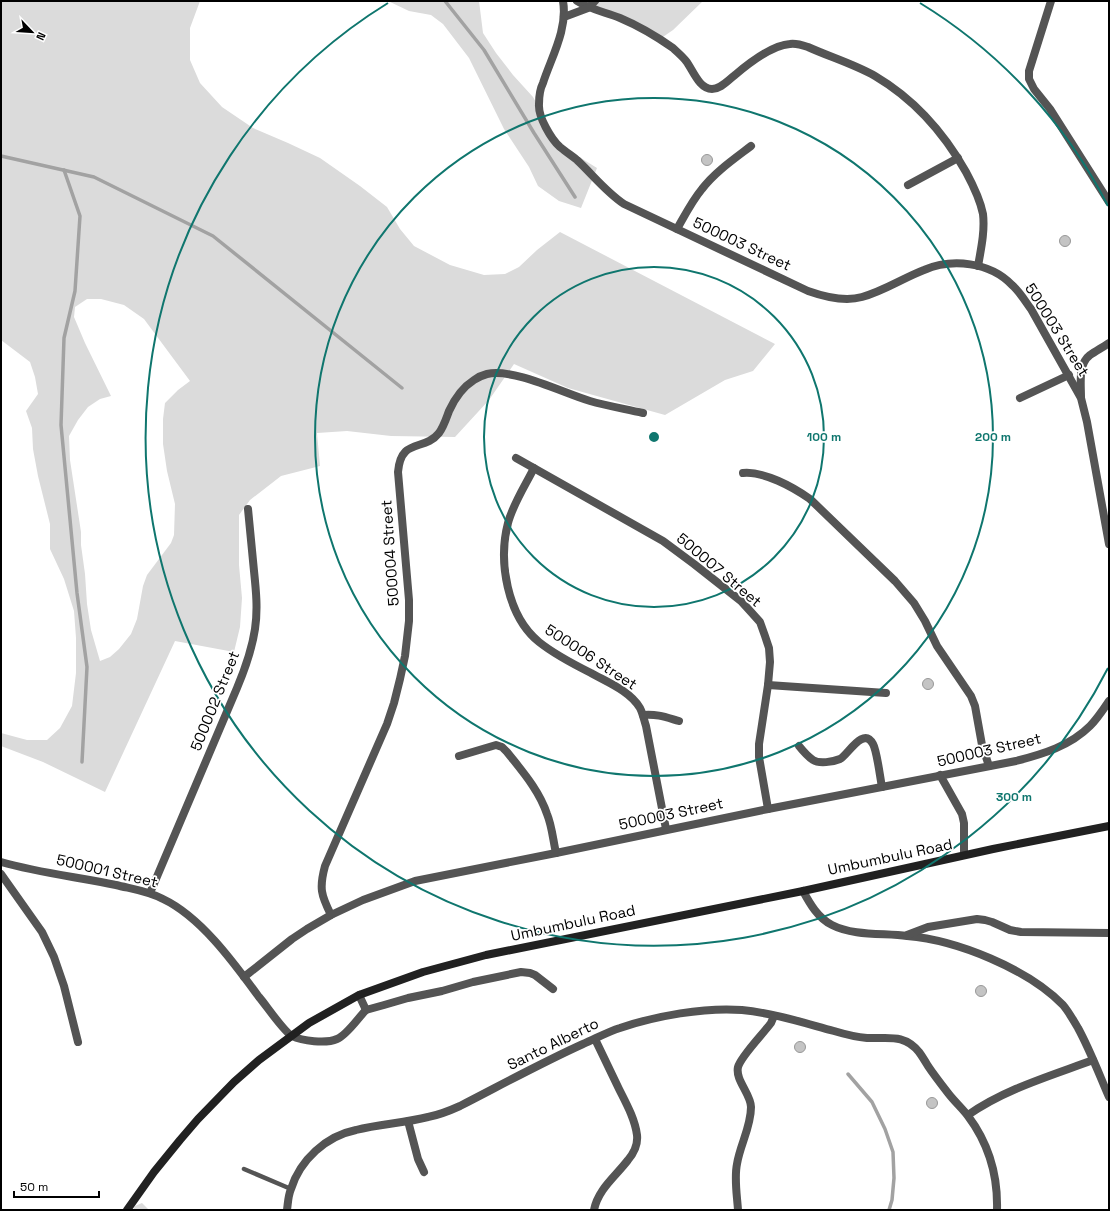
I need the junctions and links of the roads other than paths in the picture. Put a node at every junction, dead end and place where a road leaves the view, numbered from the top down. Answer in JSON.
{"nodes":[{"id":1,"x":563,"y":1,"type":"edge"},
{"id":2,"x":578,"y":1,"type":"edge"},
{"id":3,"x":595,"y":1,"type":"edge"},
{"id":4,"x":1051,"y":1,"type":"edge"},
{"id":5,"x":588,"y":8,"type":"junction"},
{"id":6,"x":564,"y":17,"type":"junction"},
{"id":7,"x":751,"y":146,"type":"dead end"},
{"id":8,"x":958,"y":158,"type":"junction"},
{"id":9,"x":908,"y":186,"type":"dead end"},
{"id":10,"x":1109,"y":202,"type":"edge"},
{"id":11,"x":677,"y":228,"type":"junction"},
{"id":12,"x":978,"y":266,"type":"junction"},
{"id":13,"x":1109,"y":343,"type":"edge"},
{"id":14,"x":1069,"y":375,"type":"junction"},
{"id":15,"x":1020,"y":398,"type":"dead end"},
{"id":16,"x":1081,"y":398,"type":"junction"},
{"id":17,"x":643,"y":413,"type":"dead end"},
{"id":18,"x":516,"y":458,"type":"dead end"},
{"id":19,"x":534,"y":468,"type":"junction"},
{"id":20,"x":743,"y":474,"type":"dead end"},
{"id":21,"x":248,"y":509,"type":"dead end"},
{"id":22,"x":1109,"y":544,"type":"edge"},
{"id":23,"x":768,"y":685,"type":"junction"},
{"id":24,"x":886,"y":693,"type":"dead end"},
{"id":25,"x":1109,"y":702,"type":"edge"},
{"id":26,"x":643,"y":715,"type":"junction"},
{"id":27,"x":679,"y":721,"type":"dead end"},
{"id":28,"x":800,"y":746,"type":"dead end"},
{"id":29,"x":459,"y":756,"type":"dead end"},
{"id":30,"x":989,"y":766,"type":"junction"},
{"id":31,"x":940,"y":775,"type":"junction"},
{"id":32,"x":882,"y":787,"type":"junction"},
{"id":33,"x":768,"y":809,"type":"junction"},
{"id":34,"x":1109,"y":826,"type":"edge"},
{"id":35,"x":666,"y":829,"type":"junction"},
{"id":36,"x":556,"y":853,"type":"junction"},
{"id":37,"x":964,"y":855,"type":"junction"},
{"id":38,"x":1,"y":862,"type":"edge"},
{"id":39,"x":1,"y":874,"type":"edge"},
{"id":40,"x":803,"y":891,"type":"junction"},
{"id":41,"x":150,"y":893,"type":"junction"},
{"id":42,"x":331,"y":915,"type":"junction"},
{"id":43,"x":1109,"y":933,"type":"edge"},
{"id":44,"x":906,"y":935,"type":"junction"},
{"id":45,"x":244,"y":977,"type":"junction"},
{"id":46,"x":553,"y":989,"type":"dead end"},
{"id":47,"x":360,"y":995,"type":"junction"},
{"id":48,"x":366,"y":1010,"type":"junction"},
{"id":49,"x":774,"y":1016,"type":"junction"},
{"id":50,"x":291,"y":1036,"type":"junction"},
{"id":51,"x":595,"y":1039,"type":"junction"},
{"id":52,"x":78,"y":1042,"type":"dead end"},
{"id":53,"x":1092,"y":1060,"type":"junction"},
{"id":54,"x":1109,"y":1097,"type":"edge"},
{"id":55,"x":968,"y":1115,"type":"junction"},
{"id":56,"x":408,"y":1121,"type":"junction"},
{"id":57,"x":244,"y":1169,"type":"dead end"},
{"id":58,"x":424,"y":1172,"type":"dead end"},
{"id":59,"x":291,"y":1189,"type":"junction"},
{"id":60,"x":127,"y":1210,"type":"edge"},
{"id":61,"x":287,"y":1210,"type":"edge"},
{"id":62,"x":594,"y":1210,"type":"edge"},
{"id":63,"x":738,"y":1210,"type":"edge"},
{"id":64,"x":996,"y":1210,"type":"edge"}],
"edges":[{"from":1,"to":6,"type":"street","name":"500003 Street"},
{"from":2,"to":5,"type":"street"},
{"from":3,"to":5,"type":"street"},
{"from":4,"to":10,"type":"street"},
{"from":5,"to":6,"type":"street"},
{"from":5,"to":8,"type":"street"},
{"from":6,"to":11,"type":"street","name":"500003 Street"},
{"from":7,"to":11,"type":"street"},
{"from":8,"to":9,"type":"street"},
{"from":8,"to":12,"type":"street"},
{"from":11,"to":12,"type":"street","name":"500003 Street"},
{"from":12,"to":14,"type":"street","name":"500003 Street"},
{"from":13,"to":16,"type":"street"},
{"from":14,"to":15,"type":"street"},
{"from":14,"to":16,"type":"street","name":"500003 Street"},
{"from":16,"to":22,"type":"street","name":"500003 Street"},
{"from":17,"to":42,"type":"street","name":"500004 Street"},
{"from":18,"to":19,"type":"street","name":"500007 Street"},
{"from":19,"to":23,"type":"street","name":"500007 Street"},
{"from":19,"to":26,"type":"street","name":"500006 Street"},
{"from":20,"to":30,"type":"street"},
{"from":21,"to":41,"type":"street","name":"500002 Street"},
{"from":23,"to":24,"type":"street"},
{"from":23,"to":33,"type":"street","name":"500007 Street"},
{"from":25,"to":30,"type":"street","name":"500003 Street"},
{"from":26,"to":27,"type":"street"},
{"from":26,"to":35,"type":"street","name":"500006 Street"},
{"from":28,"to":32,"type":"street"},
{"from":29,"to":36,"type":"street"},
{"from":30,"to":31,"type":"street","name":"500003 Street"},
{"from":31,"to":32,"type":"street","name":"500003 Street"},
{"from":31,"to":37,"type":"street"},
{"from":32,"to":33,"type":"street","name":"500003 Street"},
{"from":33,"to":35,"type":"street","name":"500003 Street"},
{"from":34,"to":37,"type":"main road","name":"Umbumbulu Road"},
{"from":35,"to":36,"type":"street","name":"500003 Street"},
{"from":36,"to":42,"type":"street","name":"500003 Street"},
{"from":37,"to":40,"type":"main road","name":"Umbumbulu Road"},
{"from":38,"to":41,"type":"street","name":"500001 Street"},
{"from":39,"to":52,"type":"street"},
{"from":40,"to":44,"type":"street"},
{"from":40,"to":47,"type":"main road","name":"Umbumbulu Road"},
{"from":41,"to":45,"type":"street","name":"500001 Street"},
{"from":42,"to":45,"type":"street","name":"500003 Street"},
{"from":43,"to":44,"type":"street"},
{"from":44,"to":53,"type":"street"},
{"from":45,"to":50,"type":"street","name":"500001 Street"},
{"from":46,"to":48,"type":"street"},
{"from":47,"to":48,"type":"street"},
{"from":47,"to":50,"type":"main road","name":"Umbumbulu Road"},
{"from":48,"to":50,"type":"street"},
{"from":49,"to":51,"type":"street","name":"Santo Alberto"},
{"from":49,"to":55,"type":"street","name":"Santo Alberto"},
{"from":49,"to":63,"type":"street"},
{"from":50,"to":60,"type":"main road","name":"Umbumbulu Road"},
{"from":51,"to":56,"type":"street","name":"Santo Alberto"},
{"from":51,"to":62,"type":"street"},
{"from":53,"to":54,"type":"street"},
{"from":53,"to":55,"type":"street"},
{"from":55,"to":64,"type":"street","name":"Santo Alberto"},
{"from":56,"to":58,"type":"street"},
{"from":56,"to":59,"type":"street","name":"Santo Alberto"},
{"from":57,"to":59,"type":"lane"},
{"from":59,"to":61,"type":"street","name":"Santo Alberto"}]}
